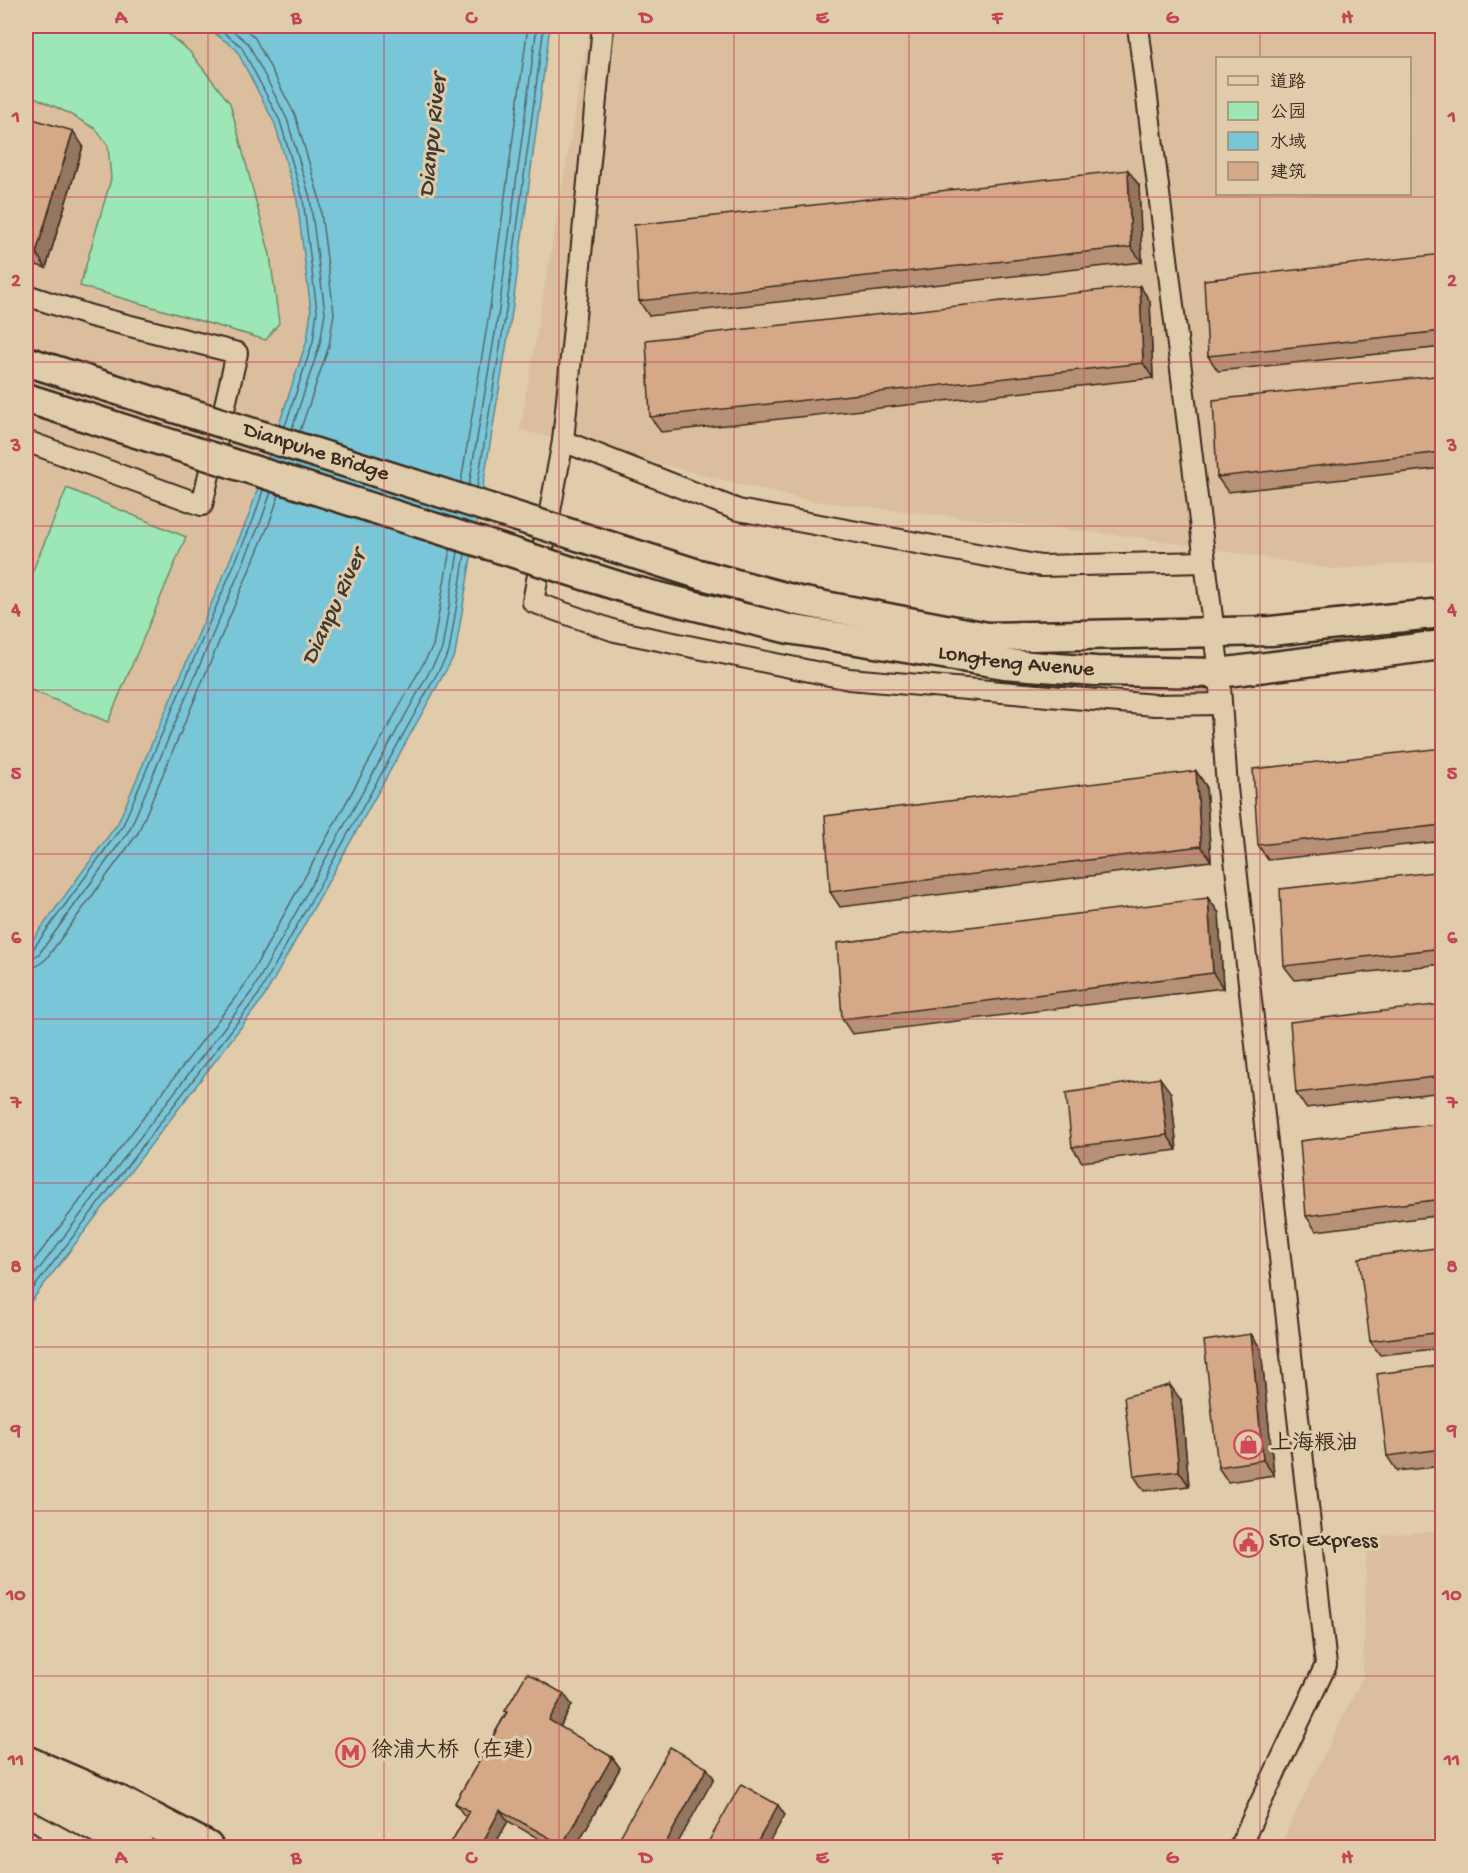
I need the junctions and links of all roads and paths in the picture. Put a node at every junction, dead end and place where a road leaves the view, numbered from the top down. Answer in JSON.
{"nodes":[{"id":1,"x":603,"y":26,"type":"edge"},
{"id":2,"x":1138,"y":26,"type":"edge"},
{"id":3,"x":26,"y":296,"type":"edge"},
{"id":4,"x":26,"y":361,"type":"edge"},
{"id":5,"x":26,"y":398,"type":"edge"},
{"id":6,"x":26,"y":441,"type":"edge"},
{"id":7,"x":563,"y":441,"type":"junction"},
{"id":8,"x":606,"y":545,"type":"joint"},
{"id":9,"x":1204,"y":562,"type":"junction"},
{"id":10,"x":596,"y":579,"type":"joint"},
{"id":11,"x":1443,"y":613,"type":"edge"},
{"id":12,"x":1213,"y":633,"type":"junction"},
{"id":13,"x":1443,"y":645,"type":"edge"},
{"id":14,"x":1219,"y":674,"type":"junction"},
{"id":15,"x":1221,"y":704,"type":"junction"},
{"id":16,"x":26,"y":1763,"type":"edge"},
{"id":17,"x":26,"y":1788,"type":"edge"},
{"id":18,"x":64,"y":1793,"type":"junction"},
{"id":19,"x":138,"y":1848,"type":"edge"},
{"id":20,"x":206,"y":1848,"type":"edge"},
{"id":21,"x":1239,"y":1848,"type":"edge"}],
"edges":[{"from":1,"to":7,"type":"street"},
{"from":2,"to":9,"type":"street"},
{"from":3,"to":6,"type":"street"},
{"from":4,"to":8,"type":"main road","name":"Dianpuhe Bridge","bridge":true},
{"from":5,"to":10,"type":"main road","name":"Dianpuhe Bridge","bridge":true},
{"from":7,"to":9,"type":"street"},
{"from":7,"to":15,"type":"street"},
{"from":8,"to":12,"type":"main road","name":"Longteng Avenue"},
{"from":9,"to":12,"type":"street"},
{"from":10,"to":14,"type":"main road","name":"Longteng Avenue"},
{"from":11,"to":12,"type":"main road","name":"Longteng Avenue"},
{"from":12,"to":14,"type":"street"},
{"from":13,"to":14,"type":"main road","name":"Longteng Avenue"},
{"from":14,"to":15,"type":"street"},
{"from":15,"to":21,"type":"street"},
{"from":16,"to":18,"type":"highway"},
{"from":17,"to":18,"type":"main road"},
{"from":18,"to":19,"type":"main road"},
{"from":18,"to":20,"type":"highway"}]}
